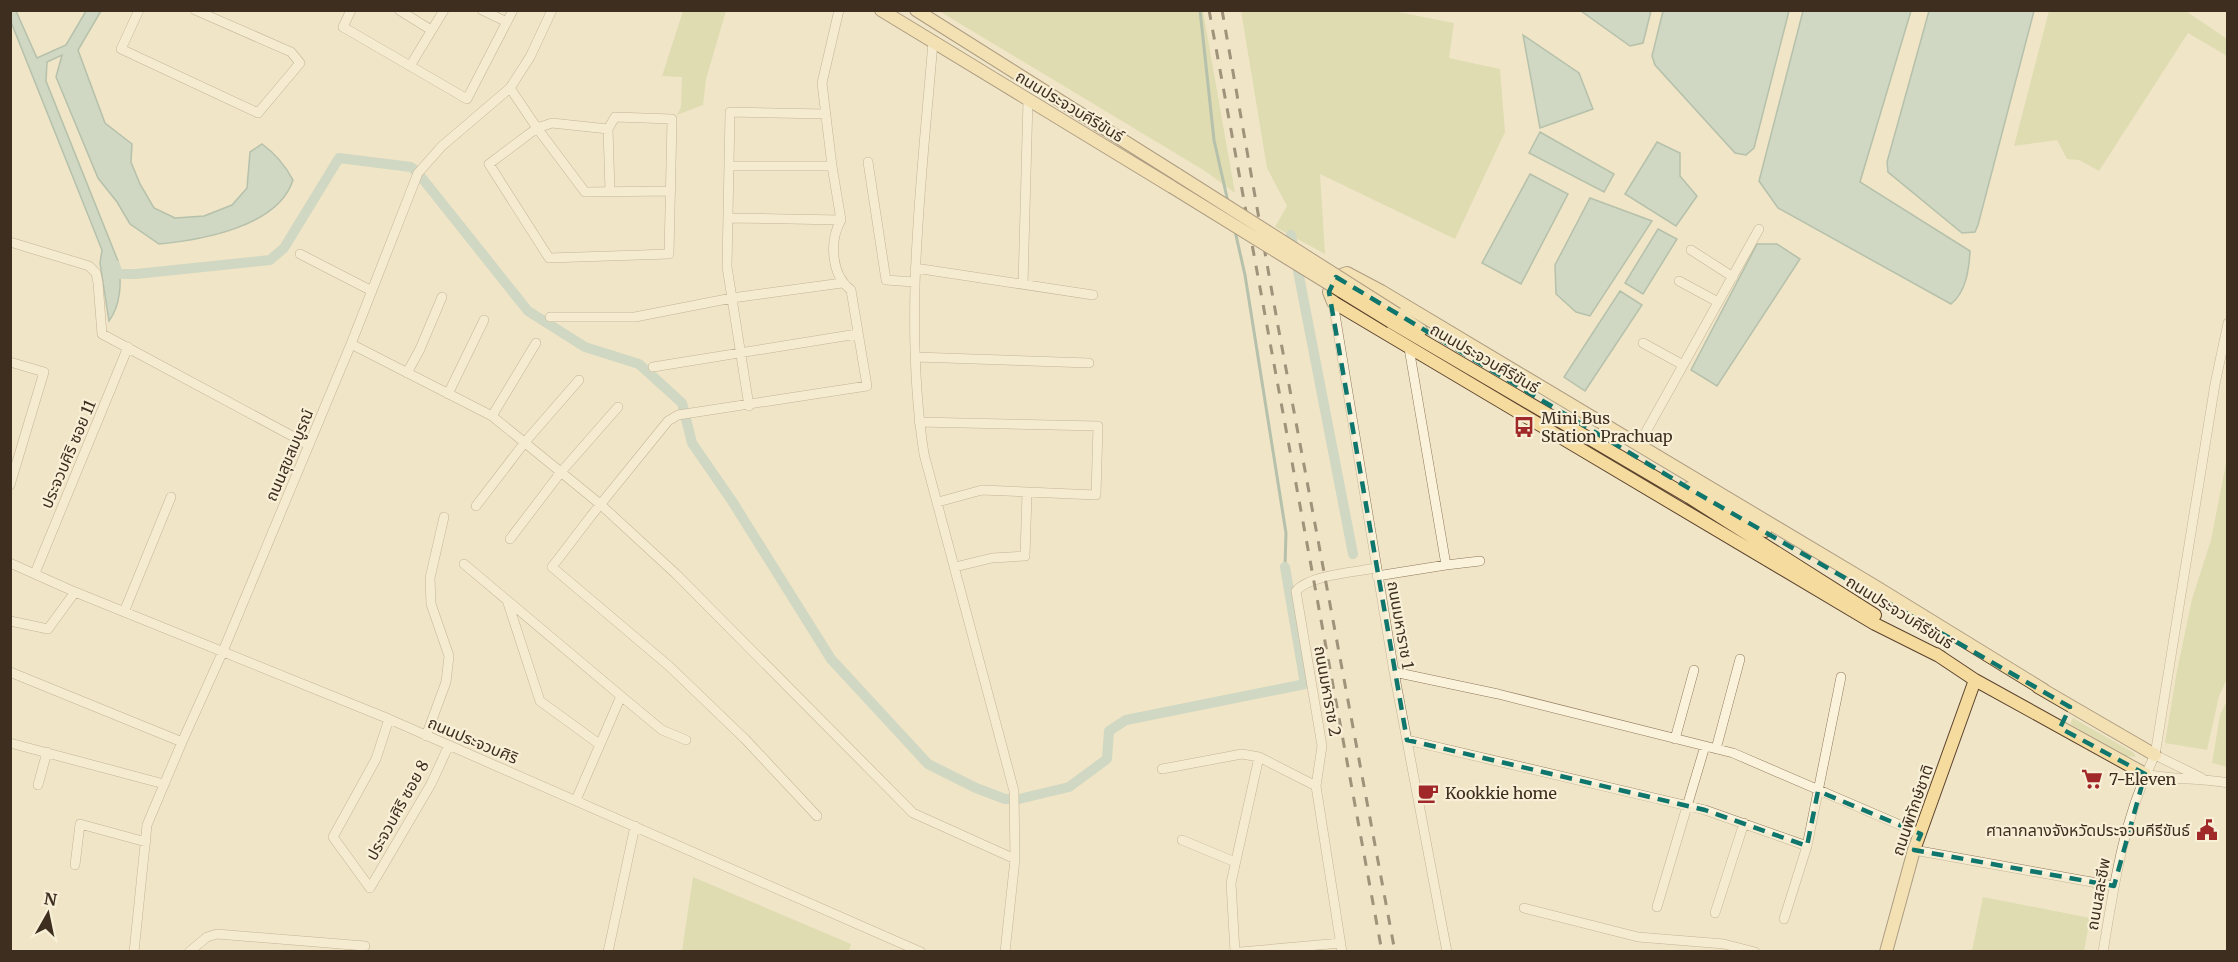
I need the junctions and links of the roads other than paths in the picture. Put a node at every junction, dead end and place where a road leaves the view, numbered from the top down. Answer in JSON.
{"nodes":[{"id":1,"x":139,"y":10,"type":"edge"},
{"id":2,"x":195,"y":10,"type":"edge"},
{"id":3,"x":351,"y":10,"type":"edge"},
{"id":4,"x":399,"y":10,"type":"edge"},
{"id":5,"x":444,"y":10,"type":"edge"},
{"id":6,"x":482,"y":10,"type":"edge"},
{"id":7,"x":513,"y":10,"type":"edge"},
{"id":8,"x":552,"y":10,"type":"edge"},
{"id":9,"x":839,"y":10,"type":"edge"},
{"id":10,"x":881,"y":10,"type":"edge"},
{"id":11,"x":916,"y":10,"type":"edge"},
{"id":12,"x":507,"y":22,"type":"junction"},
{"id":13,"x":431,"y":30,"type":"junction"},
{"id":14,"x":933,"y":42,"type":"junction"},
{"id":15,"x":410,"y":66,"type":"junction"},
{"id":16,"x":510,"y":88,"type":"junction"},
{"id":17,"x":1028,"y":100,"type":"junction"},
{"id":18,"x":826,"y":114,"type":"junction"},
{"id":19,"x":537,"y":128,"type":"junction"},
{"id":20,"x":608,"y":129,"type":"junction"},
{"id":21,"x":868,"y":162,"type":"dead end"},
{"id":22,"x":729,"y":166,"type":"junction"},
{"id":23,"x":832,"y":166,"type":"junction"},
{"id":24,"x":1175,"y":181,"type":"junction"},
{"id":25,"x":610,"y":191,"type":"junction"},
{"id":26,"x":671,"y":191,"type":"junction"},
{"id":27,"x":730,"y":218,"type":"junction"},
{"id":28,"x":841,"y":220,"type":"junction"},
{"id":29,"x":1759,"y":229,"type":"dead end"},
{"id":30,"x":10,"y":242,"type":"edge"},
{"id":31,"x":1691,"y":250,"type":"dead end"},
{"id":32,"x":300,"y":254,"type":"dead end"},
{"id":33,"x":915,"y":268,"type":"junction"},
{"id":34,"x":1732,"y":277,"type":"junction"},
{"id":35,"x":1679,"y":281,"type":"dead end"},
{"id":36,"x":914,"y":282,"type":"junction"},
{"id":37,"x":842,"y":283,"type":"junction"},
{"id":38,"x":1023,"y":284,"type":"junction"},
{"id":39,"x":372,"y":291,"type":"junction"},
{"id":40,"x":1093,"y":295,"type":"dead end"},
{"id":41,"x":442,"y":297,"type":"dead end"},
{"id":42,"x":732,"y":298,"type":"junction"},
{"id":43,"x":1333,"y":302,"type":"junction"},
{"id":44,"x":1718,"y":302,"type":"junction"},
{"id":45,"x":550,"y":317,"type":"dead end"},
{"id":46,"x":1394,"y":318,"type":"junction"},
{"id":47,"x":484,"y":320,"type":"dead end"},
{"id":48,"x":2228,"y":323,"type":"edge"},
{"id":49,"x":857,"y":334,"type":"junction"},
{"id":50,"x":536,"y":343,"type":"dead end"},
{"id":51,"x":1643,"y":343,"type":"dead end"},
{"id":52,"x":351,"y":344,"type":"junction"},
{"id":53,"x":128,"y":347,"type":"junction"},
{"id":54,"x":1409,"y":348,"type":"junction"},
{"id":55,"x":740,"y":351,"type":"junction"},
{"id":56,"x":916,"y":357,"type":"junction"},
{"id":57,"x":10,"y":362,"type":"edge"},
{"id":58,"x":1089,"y":363,"type":"dead end"},
{"id":59,"x":1683,"y":365,"type":"junction"},
{"id":60,"x":653,"y":367,"type":"dead end"},
{"id":61,"x":407,"y":373,"type":"junction"},
{"id":62,"x":579,"y":380,"type":"dead end"},
{"id":63,"x":448,"y":394,"type":"junction"},
{"id":64,"x":618,"y":406,"type":"dead end"},
{"id":65,"x":749,"y":406,"type":"junction"},
{"id":66,"x":492,"y":416,"type":"junction"},
{"id":67,"x":919,"y":422,"type":"junction"},
{"id":68,"x":525,"y":442,"type":"junction"},
{"id":69,"x":309,"y":445,"type":"junction"},
{"id":70,"x":1638,"y":446,"type":"junction"},
{"id":71,"x":561,"y":472,"type":"junction"},
{"id":72,"x":10,"y":485,"type":"edge"},
{"id":73,"x":1027,"y":493,"type":"junction"},
{"id":74,"x":171,"y":497,"type":"dead end"},
{"id":75,"x":938,"y":502,"type":"junction"},
{"id":76,"x":600,"y":504,"type":"junction"},
{"id":77,"x":476,"y":506,"type":"dead end"},
{"id":78,"x":444,"y":517,"type":"dead end"},
{"id":79,"x":510,"y":540,"type":"dead end"},
{"id":80,"x":1480,"y":561,"type":"dead end"},
{"id":81,"x":10,"y":563,"type":"edge"},
{"id":82,"x":464,"y":564,"type":"dead end"},
{"id":83,"x":1446,"y":566,"type":"junction"},
{"id":84,"x":955,"y":567,"type":"junction"},
{"id":85,"x":1377,"y":572,"type":"junction"},
{"id":86,"x":35,"y":573,"type":"junction"},
{"id":87,"x":75,"y":592,"type":"junction"},
{"id":88,"x":507,"y":600,"type":"junction"},
{"id":89,"x":124,"y":612,"type":"junction"},
{"id":90,"x":10,"y":621,"type":"edge"},
{"id":91,"x":223,"y":651,"type":"junction"},
{"id":92,"x":1941,"y":657,"type":"junction"},
{"id":93,"x":1740,"y":658,"type":"dead end"},
{"id":94,"x":1694,"y":670,"type":"dead end"},
{"id":95,"x":10,"y":672,"type":"edge"},
{"id":96,"x":1394,"y":672,"type":"junction"},
{"id":97,"x":1841,"y":677,"type":"dead end"},
{"id":98,"x":1975,"y":680,"type":"junction"},
{"id":99,"x":2044,"y":690,"type":"junction"},
{"id":100,"x":621,"y":696,"type":"junction"},
{"id":101,"x":2070,"y":707,"type":"junction"},
{"id":102,"x":389,"y":719,"type":"junction"},
{"id":103,"x":2060,"y":728,"type":"junction"},
{"id":104,"x":426,"y":736,"type":"junction"},
{"id":105,"x":1675,"y":739,"type":"junction"},
{"id":106,"x":1407,"y":740,"type":"junction"},
{"id":107,"x":686,"y":741,"type":"dead end"},
{"id":108,"x":182,"y":742,"type":"junction"},
{"id":109,"x":10,"y":743,"type":"edge"},
{"id":110,"x":599,"y":744,"type":"junction"},
{"id":111,"x":449,"y":745,"type":"junction"},
{"id":112,"x":1705,"y":746,"type":"junction"},
{"id":113,"x":1716,"y":749,"type":"junction"},
{"id":114,"x":47,"y":753,"type":"junction"},
{"id":115,"x":2155,"y":755,"type":"junction"},
{"id":116,"x":1259,"y":757,"type":"junction"},
{"id":117,"x":1162,"y":770,"type":"dead end"},
{"id":118,"x":2145,"y":774,"type":"junction"},
{"id":119,"x":2204,"y":779,"type":"junction"},
{"id":120,"x":2228,"y":783,"type":"edge"},
{"id":121,"x":164,"y":784,"type":"junction"},
{"id":122,"x":38,"y":785,"type":"dead end"},
{"id":123,"x":1316,"y":786,"type":"junction"},
{"id":124,"x":1818,"y":791,"type":"junction"},
{"id":125,"x":576,"y":800,"type":"junction"},
{"id":126,"x":1687,"y":805,"type":"junction"},
{"id":127,"x":817,"y":816,"type":"dead end"},
{"id":128,"x":1744,"y":823,"type":"junction"},
{"id":129,"x":635,"y":826,"type":"junction"},
{"id":130,"x":1920,"y":834,"type":"junction"},
{"id":131,"x":1182,"y":840,"type":"dead end"},
{"id":132,"x":146,"y":842,"type":"junction"},
{"id":133,"x":1807,"y":846,"type":"junction"},
{"id":134,"x":1914,"y":850,"type":"junction"},
{"id":135,"x":1015,"y":859,"type":"junction"},
{"id":136,"x":1236,"y":862,"type":"junction"},
{"id":137,"x":75,"y":865,"type":"dead end"},
{"id":138,"x":2114,"y":886,"type":"junction"},
{"id":139,"x":1657,"y":907,"type":"dead end"},
{"id":140,"x":1524,"y":908,"type":"dead end"},
{"id":141,"x":1715,"y":913,"type":"dead end"},
{"id":142,"x":1784,"y":920,"type":"dead end"},
{"id":143,"x":365,"y":946,"type":"dead end"},
{"id":144,"x":1341,"y":947,"type":"edge"},
{"id":145,"x":134,"y":951,"type":"edge"},
{"id":146,"x":189,"y":951,"type":"edge"},
{"id":147,"x":608,"y":951,"type":"edge"},
{"id":148,"x":921,"y":951,"type":"edge"},
{"id":149,"x":1005,"y":951,"type":"edge"},
{"id":150,"x":1235,"y":951,"type":"edge"},
{"id":151,"x":1240,"y":951,"type":"edge"},
{"id":152,"x":1447,"y":951,"type":"edge"},
{"id":153,"x":1755,"y":951,"type":"edge"},
{"id":154,"x":1886,"y":951,"type":"edge"},
{"id":155,"x":2103,"y":951,"type":"edge"}],
"edges":[{"from":1,"to":2,"type":"street"},
{"from":3,"to":15,"type":"street"},
{"from":4,"to":13,"type":"street"},
{"from":5,"to":13,"type":"street"},
{"from":6,"to":12,"type":"street"},
{"from":7,"to":12,"type":"street"},
{"from":8,"to":16,"type":"street","name":"ถนนสุขสมบูรณ์"},
{"from":9,"to":18,"type":"street"},
{"from":10,"to":14,"type":"main road","name":"ถนนประจวบคีรีขันธ์"},
{"from":11,"to":24,"type":"main road","name":"ถนนประจวบคีรีขันธ์"},
{"from":12,"to":15,"type":"street"},
{"from":13,"to":15,"type":"street"},
{"from":14,"to":17,"type":"main road","name":"ถนนประจวบคีรีขันธ์"},
{"from":14,"to":33,"type":"street"},
{"from":16,"to":19,"type":"street"},
{"from":16,"to":39,"type":"street","name":"ถนนสุขสมบูรณ์"},
{"from":17,"to":24,"type":"main road","name":"ถนนประจวบคีรีขันธ์"},
{"from":17,"to":38,"type":"street"},
{"from":18,"to":22,"type":"street"},
{"from":18,"to":23,"type":"street"},
{"from":19,"to":20,"type":"street"},
{"from":19,"to":25,"type":"street"},
{"from":19,"to":26,"type":"street"},
{"from":20,"to":25,"type":"street"},
{"from":20,"to":26,"type":"street"},
{"from":21,"to":36,"type":"street"},
{"from":22,"to":23,"type":"street"},
{"from":22,"to":27,"type":"street"},
{"from":23,"to":28,"type":"street"},
{"from":24,"to":46,"type":"main road","name":"ถนนประจวบคีรีขันธ์","bridge":true},
{"from":25,"to":26,"type":"street"},
{"from":27,"to":28,"type":"street"},
{"from":27,"to":42,"type":"street"},
{"from":28,"to":37,"type":"street"},
{"from":29,"to":34,"type":"street"},
{"from":30,"to":53,"type":"street"},
{"from":31,"to":34,"type":"street"},
{"from":32,"to":39,"type":"street"},
{"from":33,"to":36,"type":"street"},
{"from":33,"to":38,"type":"street"},
{"from":34,"to":44,"type":"street"},
{"from":35,"to":44,"type":"street"},
{"from":36,"to":56,"type":"street"},
{"from":37,"to":42,"type":"street"},
{"from":37,"to":49,"type":"street"},
{"from":38,"to":40,"type":"street"},
{"from":39,"to":52,"type":"street","name":"ถนนสุขสมบูรณ์"},
{"from":41,"to":61,"type":"street"},
{"from":42,"to":45,"type":"street"},
{"from":42,"to":55,"type":"street"},
{"from":43,"to":54,"type":"main road"},
{"from":43,"to":70,"type":"main road"},
{"from":43,"to":85,"type":"street","name":"ถนนมหาราช 1"},
{"from":44,"to":59,"type":"street"},
{"from":46,"to":92,"type":"main road","name":"ถนนประจวบคีรีขันธ์"},
{"from":46,"to":99,"type":"main road","name":"ถนนประจวบคีรีขันธ์"},
{"from":47,"to":63,"type":"street"},
{"from":48,"to":115,"type":"street","name":"ถนนสละชีพ"},
{"from":49,"to":55,"type":"street"},
{"from":49,"to":65,"type":"street"},
{"from":50,"to":66,"type":"street"},
{"from":51,"to":59,"type":"street"},
{"from":52,"to":61,"type":"street"},
{"from":52,"to":69,"type":"street","name":"ถนนสุขสมบูรณ์"},
{"from":53,"to":69,"type":"street"},
{"from":53,"to":86,"type":"street","name":"ประจวบศิริ ซอย 11"},
{"from":54,"to":83,"type":"street"},
{"from":54,"to":92,"type":"main road"},
{"from":55,"to":60,"type":"street"},
{"from":55,"to":65,"type":"street"},
{"from":56,"to":58,"type":"street"},
{"from":56,"to":67,"type":"street"},
{"from":57,"to":72,"type":"street"},
{"from":59,"to":70,"type":"street"},
{"from":61,"to":63,"type":"street"},
{"from":62,"to":68,"type":"street"},
{"from":63,"to":66,"type":"street"},
{"from":64,"to":71,"type":"street"},
{"from":65,"to":76,"type":"street"},
{"from":66,"to":68,"type":"street"},
{"from":67,"to":73,"type":"street"},
{"from":67,"to":75,"type":"street"},
{"from":68,"to":71,"type":"street"},
{"from":68,"to":77,"type":"street"},
{"from":69,"to":91,"type":"street","name":"ถนนสุขสมบูรณ์"},
{"from":70,"to":99,"type":"main road"},
{"from":71,"to":76,"type":"street"},
{"from":71,"to":79,"type":"street"},
{"from":73,"to":75,"type":"street"},
{"from":73,"to":84,"type":"street"},
{"from":74,"to":89,"type":"street"},
{"from":75,"to":84,"type":"street"},
{"from":76,"to":127,"type":"street"},
{"from":76,"to":135,"type":"street"},
{"from":78,"to":104,"type":"street"},
{"from":80,"to":83,"type":"street"},
{"from":81,"to":86,"type":"street","name":"ถนนประจวบศิริ"},
{"from":82,"to":88,"type":"street"},
{"from":83,"to":85,"type":"street"},
{"from":84,"to":135,"type":"street"},
{"from":85,"to":96,"type":"street","name":"ถนนมหาราช 1"},
{"from":85,"to":123,"type":"street","name":"ถนนมหาราช 2"},
{"from":86,"to":87,"type":"street","name":"ถนนประจวบศิริ"},
{"from":87,"to":89,"type":"street","name":"ถนนประจวบศิริ"},
{"from":87,"to":90,"type":"street"},
{"from":88,"to":100,"type":"street"},
{"from":88,"to":110,"type":"street"},
{"from":89,"to":91,"type":"street","name":"ถนนประจวบศิริ"},
{"from":91,"to":102,"type":"street","name":"ถนนประจวบศิริ"},
{"from":91,"to":108,"type":"street","name":"ถนนสุขสมบูรณ์"},
{"from":92,"to":98,"type":"main road","name":"ถนนประจวบคีรีขันธ์"},
{"from":93,"to":113,"type":"street"},
{"from":94,"to":105,"type":"street"},
{"from":95,"to":108,"type":"street"},
{"from":96,"to":105,"type":"street"},
{"from":96,"to":106,"type":"street","name":"ถนนมหาราช 1"},
{"from":97,"to":124,"type":"street"},
{"from":98,"to":103,"type":"main road","name":"ถนนประจวบคีรีขันธ์"},
{"from":98,"to":130,"type":"main road","name":"ถนนพิทักษ์ชาติ"},
{"from":99,"to":101,"type":"main road","name":"ถนนประจวบคีรีขันธ์"},
{"from":100,"to":107,"type":"street"},
{"from":100,"to":110,"type":"street"},
{"from":101,"to":103,"type":"main road"},
{"from":101,"to":115,"type":"main road","name":"ถนนประจวบคีรีขันธ์"},
{"from":102,"to":104,"type":"street","name":"ถนนประจวบศิริ"},
{"from":102,"to":111,"type":"street","name":"ประจวบศิริ ซอย 8"},
{"from":103,"to":118,"type":"main road","name":"ถนนประจวบคีรีขันธ์"},
{"from":104,"to":111,"type":"street","name":"ถนนประจวบศิริ"},
{"from":105,"to":112,"type":"street"},
{"from":106,"to":126,"type":"street"},
{"from":106,"to":152,"type":"street","name":"ถนนมหาราช 1"},
{"from":108,"to":121,"type":"street","name":"ถนนสุขสมบูรณ์"},
{"from":109,"to":114,"type":"street"},
{"from":110,"to":125,"type":"street"},
{"from":111,"to":125,"type":"street","name":"ถนนประจวบศิริ"},
{"from":112,"to":113,"type":"street"},
{"from":112,"to":126,"type":"street"},
{"from":113,"to":124,"type":"street"},
{"from":114,"to":121,"type":"street"},
{"from":114,"to":122,"type":"street"},
{"from":115,"to":118,"type":"street","name":"ถนนสละชีพ"},
{"from":115,"to":119,"type":"street","name":"ถนนประจวบคีรีขันธ์"},
{"from":116,"to":117,"type":"street"},
{"from":116,"to":123,"type":"street"},
{"from":116,"to":136,"type":"street"},
{"from":118,"to":119,"type":"street","name":"ถนนประจวบคีรีขันธ์"},
{"from":118,"to":138,"type":"street","name":"ถนนสละชีพ"},
{"from":119,"to":120,"type":"street","name":"ถนนประจวบคีรีขันธ์"},
{"from":121,"to":132,"type":"street","name":"ถนนสุขสมบูรณ์"},
{"from":123,"to":144,"type":"street","name":"ถนนมหาราช 2"},
{"from":124,"to":130,"type":"street"},
{"from":124,"to":133,"type":"street"},
{"from":125,"to":129,"type":"street","name":"ถนนประจวบศิริ"},
{"from":126,"to":128,"type":"street"},
{"from":126,"to":139,"type":"street"},
{"from":128,"to":133,"type":"street"},
{"from":128,"to":141,"type":"street"},
{"from":129,"to":147,"type":"street"},
{"from":129,"to":148,"type":"street","name":"ถนนประจวบศิริ"},
{"from":130,"to":134,"type":"main road","name":"ถนนพิทักษ์ชาติ"},
{"from":131,"to":136,"type":"street"},
{"from":132,"to":137,"type":"street"},
{"from":132,"to":145,"type":"street","name":"ถนนสุขสมบูรณ์"},
{"from":133,"to":142,"type":"street"},
{"from":134,"to":138,"type":"street"},
{"from":134,"to":154,"type":"main road","name":"ถนนพิทักษ์ชาติ"},
{"from":135,"to":149,"type":"street"},
{"from":136,"to":150,"type":"street"},
{"from":138,"to":155,"type":"street","name":"ถนนสละชีพ"},
{"from":140,"to":153,"type":"street"},
{"from":143,"to":146,"type":"street"},
{"from":144,"to":151,"type":"street"}]}
